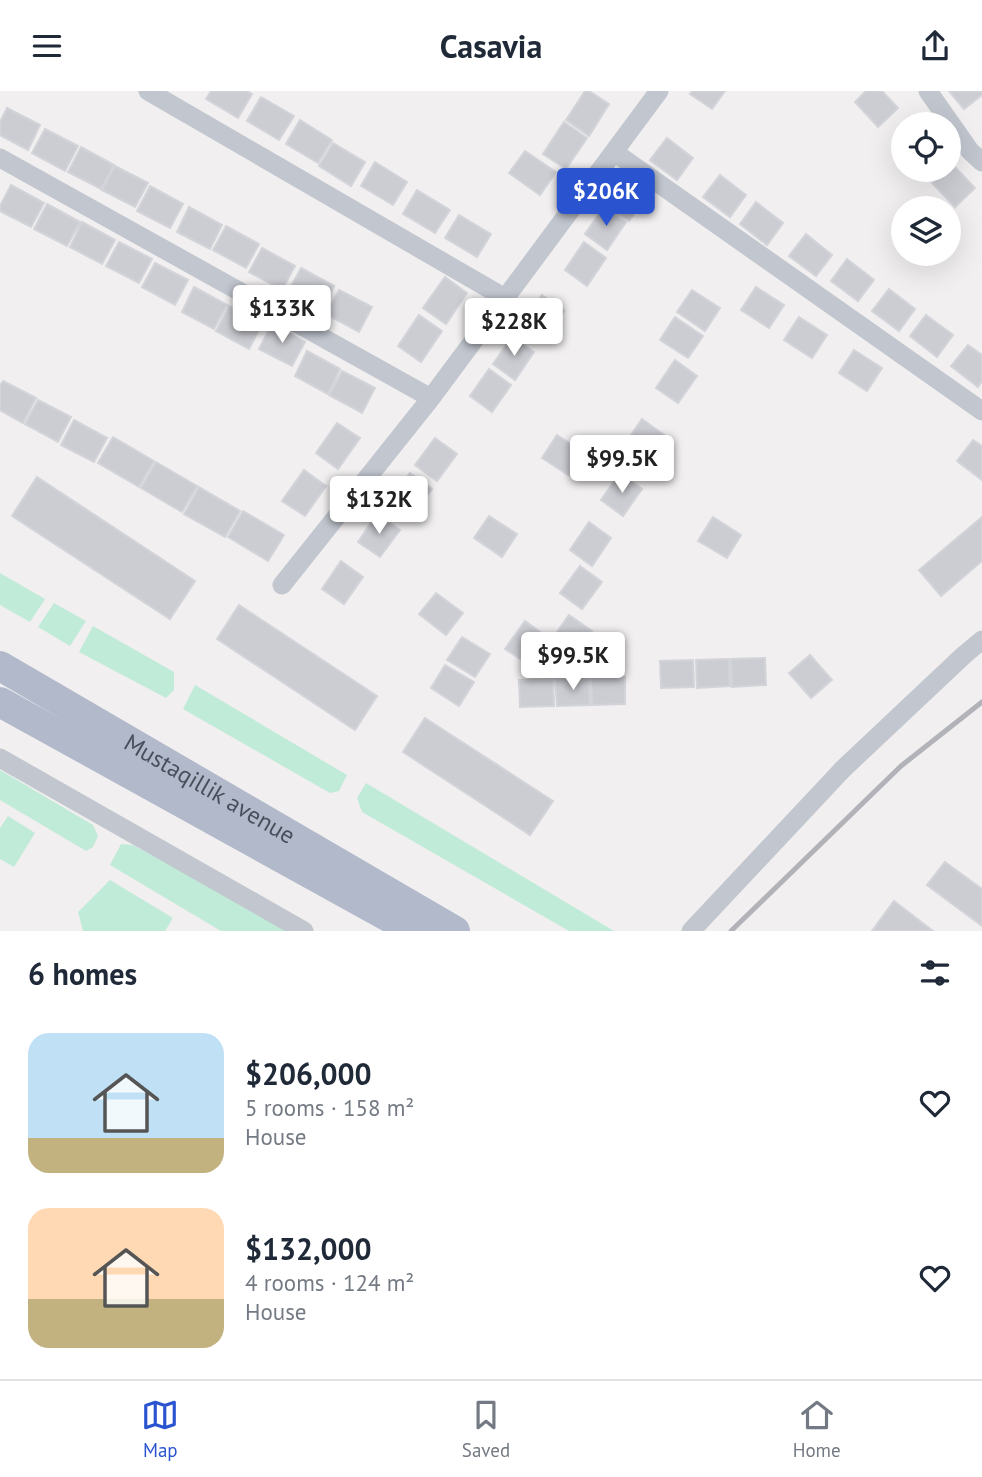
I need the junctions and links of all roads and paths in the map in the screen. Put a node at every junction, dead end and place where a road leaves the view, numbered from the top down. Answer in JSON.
{"nodes":[{"id":1,"x":148,"y":91,"type":"edge"},
{"id":2,"x":659,"y":91,"type":"edge"},
{"id":3,"x":928,"y":91,"type":"edge"},
{"id":4,"x":614,"y":152,"type":"junction"},
{"id":5,"x":0,"y":158,"type":"edge"},
{"id":6,"x":982,"y":162,"type":"edge"},
{"id":7,"x":505,"y":298,"type":"junction"},
{"id":8,"x":431,"y":398,"type":"junction"},
{"id":9,"x":982,"y":411,"type":"edge"},
{"id":10,"x":282,"y":585,"type":"dead end"},
{"id":11,"x":982,"y":640,"type":"edge"},
{"id":12,"x":0,"y":666,"type":"edge"},
{"id":13,"x":0,"y":702,"type":"edge"},
{"id":14,"x":0,"y":758,"type":"edge"},
{"id":15,"x":414,"y":923,"type":"edge"},
{"id":16,"x":304,"y":931,"type":"edge"},
{"id":17,"x":455,"y":931,"type":"edge"},
{"id":18,"x":691,"y":931,"type":"edge"}],
"edges":[{"from":1,"to":7,"type":"street"},
{"from":2,"to":4,"type":"street"},
{"from":3,"to":6,"type":"street"},
{"from":4,"to":7,"type":"street"},
{"from":4,"to":9,"type":"street"},
{"from":5,"to":8,"type":"street"},
{"from":7,"to":8,"type":"street"},
{"from":8,"to":10,"type":"street"},
{"from":11,"to":18,"type":"street"},
{"from":12,"to":15,"type":"main road","name":"Mustaqillik avenue"},
{"from":13,"to":15,"type":"main road","name":"Mustaqillik avenue"},
{"from":14,"to":16,"type":"street"},
{"from":15,"to":17,"type":"main road"}]}
